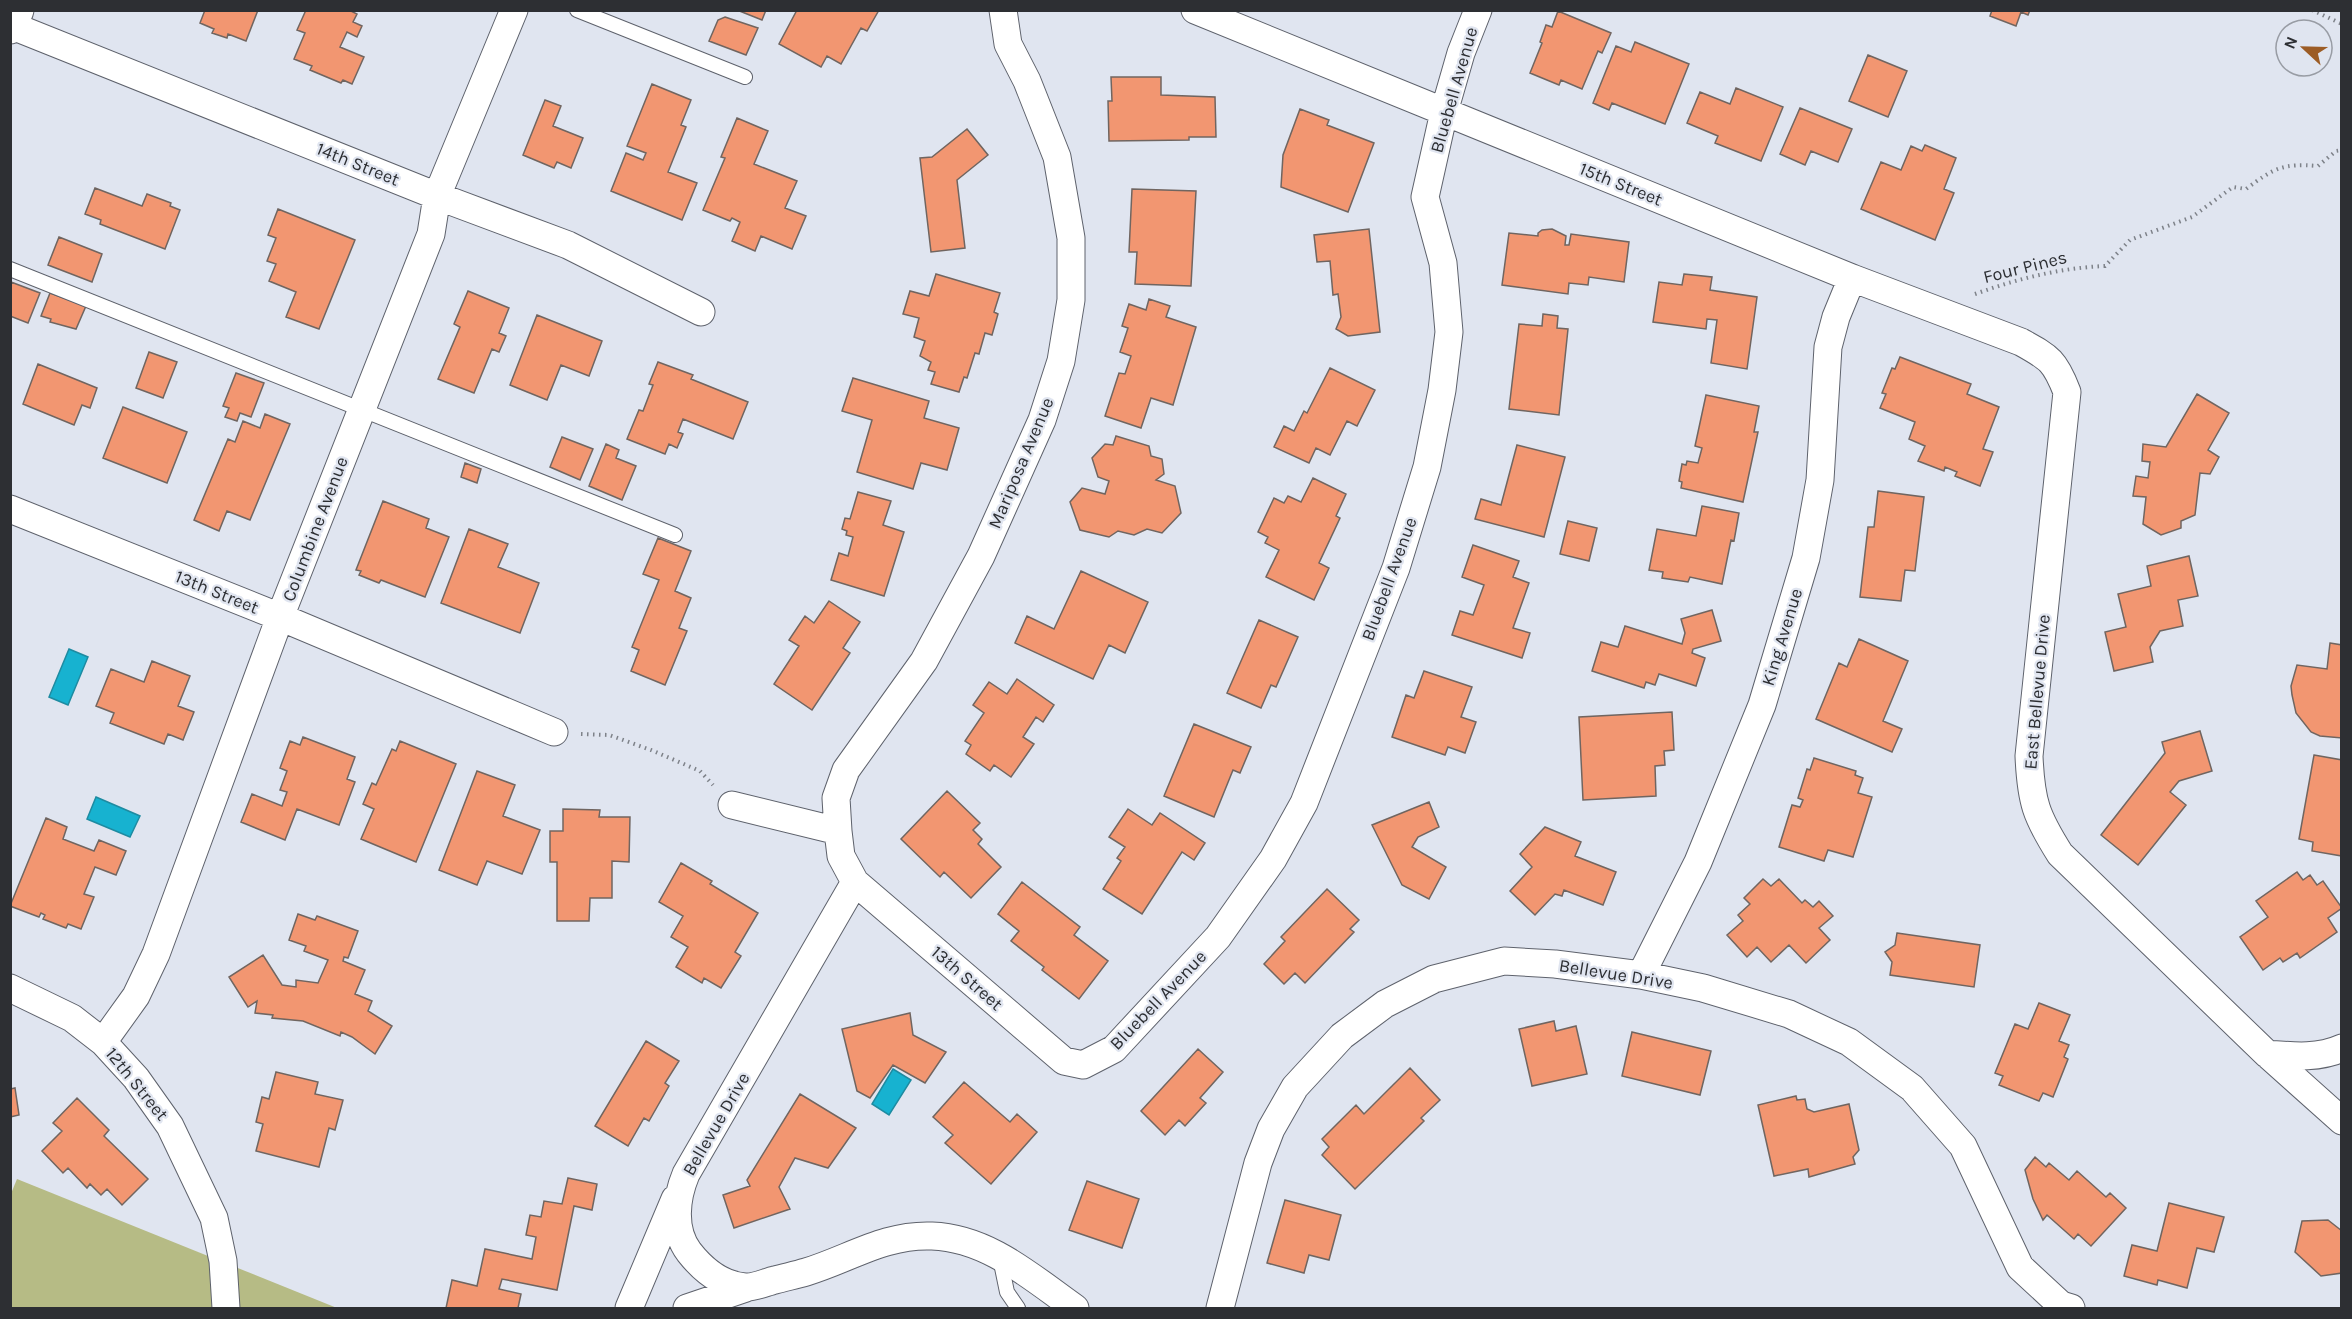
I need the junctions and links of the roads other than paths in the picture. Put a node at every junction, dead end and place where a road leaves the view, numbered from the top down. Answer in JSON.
{"nodes":[{"id":1,"x":17,"y":10,"type":"edge"},
{"id":2,"x":514,"y":10,"type":"edge"},
{"id":3,"x":577,"y":10,"type":"edge"},
{"id":4,"x":1003,"y":10,"type":"edge"},
{"id":5,"x":1195,"y":10,"type":"edge"},
{"id":6,"x":1478,"y":10,"type":"edge"},
{"id":7,"x":11,"y":25,"type":"edge"},
{"id":8,"x":744,"y":77,"type":"dead end"},
{"id":9,"x":1444,"y":112,"type":"junction"},
{"id":10,"x":437,"y":196,"type":"junction"},
{"id":11,"x":10,"y":269,"type":"edge"},
{"id":12,"x":1852,"y":278,"type":"junction"},
{"id":13,"x":701,"y":312,"type":"dead end"},
{"id":14,"x":2047,"y":357,"type":"joint"},
{"id":15,"x":362,"y":410,"type":"junction"},
{"id":16,"x":10,"y":509,"type":"edge"},
{"id":17,"x":675,"y":535,"type":"dead end"},
{"id":18,"x":280,"y":617,"type":"junction"},
{"id":19,"x":554,"y":732,"type":"road end"},
{"id":20,"x":732,"y":805,"type":"road end"},
{"id":21,"x":837,"y":831,"type":"junction"},
{"id":22,"x":855,"y":882,"type":"junction"},
{"id":23,"x":1641,"y":975,"type":"junction"},
{"id":24,"x":10,"y":988,"type":"edge"},
{"id":25,"x":103,"y":1042,"type":"junction"},
{"id":26,"x":2342,"y":1048,"type":"edge"},
{"id":27,"x":2267,"y":1054,"type":"junction"},
{"id":28,"x":1083,"y":1065,"type":"joint"},
{"id":29,"x":2342,"y":1121,"type":"edge"},
{"id":30,"x":678,"y":1192,"type":"junction"},
{"id":31,"x":1000,"y":1255,"type":"junction"},
{"id":32,"x":746,"y":1288,"type":"junction"},
{"id":33,"x":226,"y":1308,"type":"edge"},
{"id":34,"x":629,"y":1308,"type":"edge"},
{"id":35,"x":687,"y":1308,"type":"edge"},
{"id":36,"x":1018,"y":1308,"type":"edge"},
{"id":37,"x":1075,"y":1308,"type":"edge"},
{"id":38,"x":1220,"y":1308,"type":"edge"},
{"id":39,"x":2071,"y":1308,"type":"edge"}],
"edges":[{"from":1,"to":7,"type":"street"},
{"from":2,"to":10,"type":"street","name":"Columbine Avenue"},
{"from":3,"to":8,"type":"lane"},
{"from":4,"to":21,"type":"street","name":"Mariposa Avenue"},
{"from":5,"to":9,"type":"street","name":"15th Street"},
{"from":6,"to":9,"type":"street","name":"Bluebell Avenue"},
{"from":7,"to":10,"type":"street","name":"14th Street"},
{"from":9,"to":12,"type":"street","name":"15th Street"},
{"from":9,"to":28,"type":"street","name":"Bluebell Avenue"},
{"from":10,"to":13,"type":"street","name":"14th Street"},
{"from":10,"to":15,"type":"street","name":"Columbine Avenue"},
{"from":11,"to":15,"type":"lane"},
{"from":12,"to":14,"type":"street","name":"15th Street"},
{"from":12,"to":23,"type":"street","name":"King Avenue"},
{"from":14,"to":27,"type":"street","name":"East Bellevue Drive"},
{"from":15,"to":17,"type":"lane"},
{"from":15,"to":18,"type":"street","name":"Columbine Avenue"},
{"from":16,"to":18,"type":"street","name":"13th Street"},
{"from":18,"to":19,"type":"street","name":"13th Street"},
{"from":18,"to":25,"type":"street","name":"Columbine Avenue"},
{"from":20,"to":21,"type":"street"},
{"from":21,"to":22,"type":"street","name":"Mariposa Avenue"},
{"from":22,"to":28,"type":"street","name":"13th Street"},
{"from":22,"to":30,"type":"street","name":"Bellevue Drive"},
{"from":23,"to":38,"type":"street","name":"Bellevue Drive"},
{"from":23,"to":39,"type":"street","name":"Bellevue Drive"},
{"from":24,"to":25,"type":"street","name":"12th Street"},
{"from":25,"to":33,"type":"street","name":"12th Street"},
{"from":26,"to":27,"type":"street"},
{"from":27,"to":29,"type":"street","name":"East Bellevue Drive"},
{"from":30,"to":32,"type":"street","name":"Bellevue Drive"},
{"from":30,"to":34,"type":"street"},
{"from":31,"to":32,"type":"street"},
{"from":31,"to":36,"type":"lane"},
{"from":31,"to":37,"type":"street"},
{"from":32,"to":35,"type":"street"}]}
